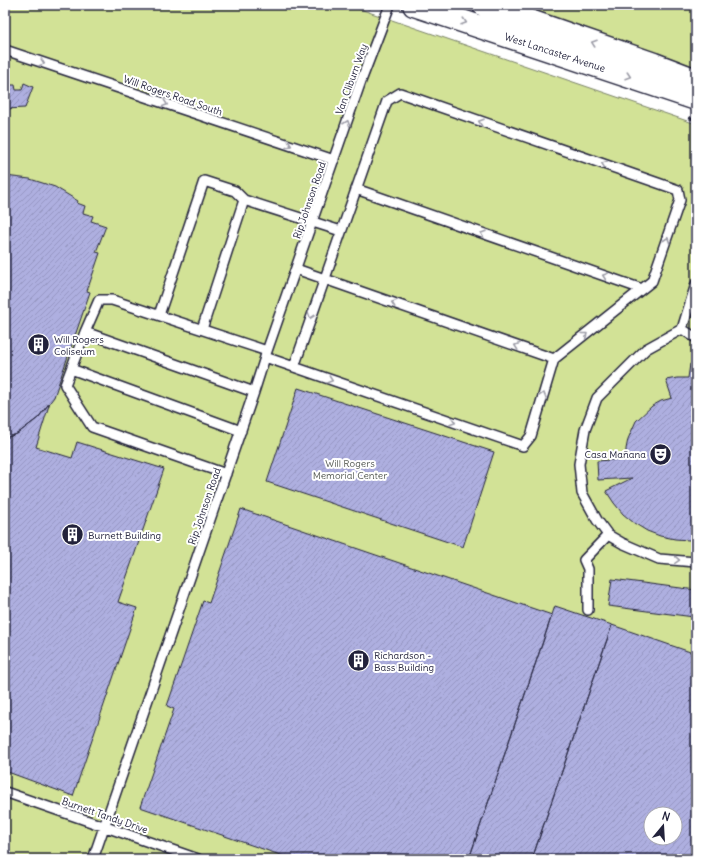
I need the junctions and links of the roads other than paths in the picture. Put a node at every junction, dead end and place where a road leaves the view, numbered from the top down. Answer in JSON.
{"nodes":[{"id":1,"x":390,"y":5,"type":"edge"},
{"id":2,"x":414,"y":5,"type":"edge"},
{"id":3,"x":484,"y":5,"type":"edge"},
{"id":4,"x":5,"y":50,"type":"edge"},
{"id":5,"x":696,"y":80,"type":"edge"},
{"id":6,"x":696,"y":99,"type":"edge"},
{"id":7,"x":334,"y":160,"type":"junction"},
{"id":8,"x":356,"y":189,"type":"junction"},
{"id":9,"x":244,"y":200,"type":"junction"},
{"id":10,"x":313,"y":222,"type":"junction"},
{"id":11,"x":342,"y":231,"type":"junction"},
{"id":12,"x":296,"y":269,"type":"junction"},
{"id":13,"x":324,"y":279,"type":"junction"},
{"id":14,"x":696,"y":284,"type":"edge"},
{"id":15,"x":642,"y":289,"type":"junction"},
{"id":16,"x":159,"y":315,"type":"junction"},
{"id":17,"x":202,"y":329,"type":"junction"},
{"id":18,"x":682,"y":329,"type":"junction"},
{"id":19,"x":85,"y":332,"type":"junction"},
{"id":20,"x":696,"y":338,"type":"edge"},
{"id":21,"x":266,"y":354,"type":"junction"},
{"id":22,"x":554,"y":359,"type":"junction"},
{"id":23,"x":294,"y":367,"type":"junction"},
{"id":24,"x":71,"y":369,"type":"junction"},
{"id":25,"x":254,"y":392,"type":"junction"},
{"id":26,"x":241,"y":431,"type":"junction"},
{"id":27,"x":226,"y":474,"type":"junction"},
{"id":28,"x":608,"y":534,"type":"junction"},
{"id":29,"x":696,"y":562,"type":"edge"},
{"id":30,"x":588,"y":610,"type":"dead end"},
{"id":31,"x":5,"y":792,"type":"edge"},
{"id":32,"x":105,"y":826,"type":"junction"},
{"id":33,"x":93,"y":859,"type":"edge"},
{"id":34,"x":198,"y":859,"type":"edge"}],
"edges":[{"from":7,"to":1,"type":"lane","name":"Van Cliburn Way","one_way":true},
{"from":2,"to":6,"type":"main road","name":"West Lancaster Avenue","one_way":true},
{"from":5,"to":3,"type":"main road","name":"West Lancaster Avenue","one_way":true},
{"from":4,"to":7,"type":"lane","name":"Will Rogers Road South","one_way":true},
{"from":7,"to":10,"type":"lane","name":"Rip Johnson Road"},
{"from":8,"to":11,"type":"lane"},
{"from":15,"to":8,"type":"lane","one_way":true},
{"from":15,"to":8,"type":"lane","one_way":true},
{"from":9,"to":10,"type":"lane"},
{"from":9,"to":16,"type":"lane"},
{"from":9,"to":17,"type":"lane"},
{"from":10,"to":11,"type":"lane"},
{"from":10,"to":12,"type":"lane","name":"Rip Johnson Road"},
{"from":11,"to":13,"type":"lane"},
{"from":12,"to":13,"type":"lane"},
{"from":12,"to":21,"type":"lane","name":"Rip Johnson Road"},
{"from":22,"to":13,"type":"lane","one_way":true},
{"from":13,"to":23,"type":"lane","one_way":true},
{"from":14,"to":18,"type":"lane"},
{"from":22,"to":15,"type":"lane","one_way":true},
{"from":16,"to":17,"type":"lane"},
{"from":16,"to":19,"type":"lane"},
{"from":17,"to":21,"type":"lane"},
{"from":18,"to":20,"type":"lane"},
{"from":18,"to":28,"type":"lane"},
{"from":19,"to":24,"type":"lane"},
{"from":19,"to":25,"type":"lane"},
{"from":21,"to":23,"type":"lane"},
{"from":21,"to":25,"type":"lane","name":"Rip Johnson Road"},
{"from":23,"to":22,"type":"lane","one_way":true},
{"from":24,"to":26,"type":"lane"},
{"from":24,"to":27,"type":"lane"},
{"from":25,"to":26,"type":"lane","name":"Rip Johnson Road"},
{"from":26,"to":27,"type":"lane","name":"Rip Johnson Road"},
{"from":27,"to":32,"type":"lane","name":"Rip Johnson Road"},
{"from":28,"to":29,"type":"lane","one_way":true},
{"from":28,"to":30,"type":"lane"},
{"from":31,"to":32,"type":"lane","name":"Burnett Tandy Drive"},
{"from":32,"to":33,"type":"lane","name":"Rip Johnson Road"},
{"from":32,"to":34,"type":"lane","name":"Burnett Tandy Drive"}]}
